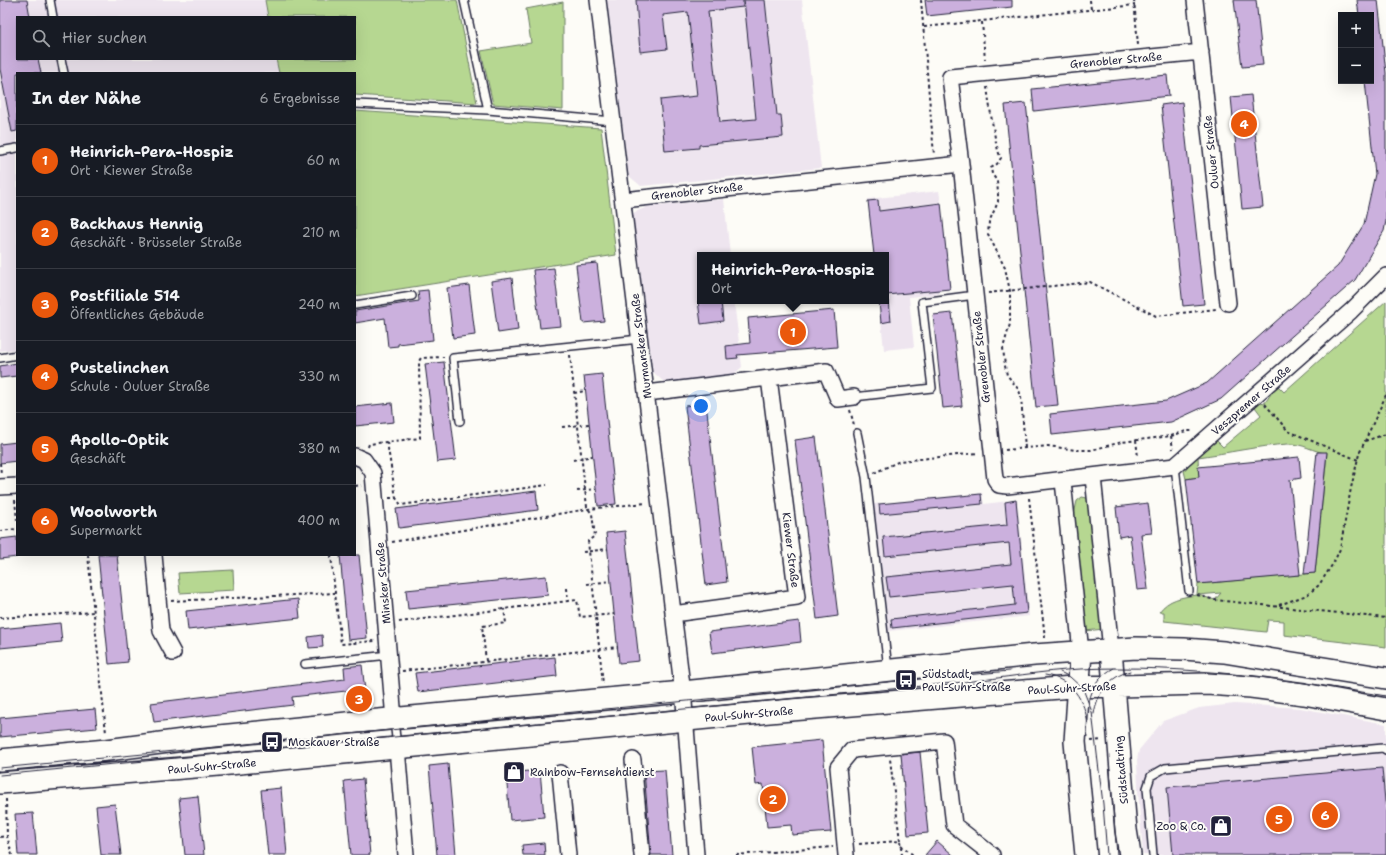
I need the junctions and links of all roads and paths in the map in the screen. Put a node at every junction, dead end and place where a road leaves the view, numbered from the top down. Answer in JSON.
{"nodes":[{"id":1,"x":50,"y":0,"type":"edge"},
{"id":2,"x":464,"y":0,"type":"edge"},
{"id":3,"x":598,"y":0,"type":"edge"},
{"id":4,"x":921,"y":0,"type":"edge"},
{"id":5,"x":1090,"y":0,"type":"edge"},
{"id":6,"x":1134,"y":0,"type":"edge"},
{"id":7,"x":1195,"y":0,"type":"edge"},
{"id":8,"x":1135,"y":4,"type":"junction"},
{"id":9,"x":1091,"y":10,"type":"junction"},
{"id":10,"x":53,"y":16,"type":"edge"},
{"id":11,"x":982,"y":22,"type":"junction"},
{"id":12,"x":924,"y":27,"type":"junction"},
{"id":13,"x":1201,"y":52,"type":"junction"},
{"id":14,"x":1139,"y":58,"type":"junction"},
{"id":15,"x":61,"y":60,"type":"edge"},
{"id":16,"x":64,"y":72,"type":"edge"},
{"id":17,"x":986,"y":72,"type":"junction"},
{"id":18,"x":356,"y":104,"type":"edge"},
{"id":19,"x":488,"y":110,"type":"junction"},
{"id":20,"x":614,"y":121,"type":"junction"},
{"id":21,"x":16,"y":148,"type":"edge"},
{"id":22,"x":0,"y":151,"type":"edge"},
{"id":23,"x":962,"y":164,"type":"junction"},
{"id":24,"x":935,"y":166,"type":"junction"},
{"id":25,"x":623,"y":200,"type":"junction"},
{"id":26,"x":1386,"y":276,"type":"edge"},
{"id":27,"x":1010,"y":291,"type":"junction"},
{"id":28,"x":975,"y":295,"type":"junction"},
{"id":29,"x":412,"y":296,"type":"dead end"},
{"id":30,"x":356,"y":304,"type":"edge"},
{"id":31,"x":1224,"y":306,"type":"joint"},
{"id":32,"x":640,"y":339,"type":"junction"},
{"id":33,"x":569,"y":346,"type":"junction"},
{"id":34,"x":16,"y":355,"type":"edge"},
{"id":35,"x":0,"y":358,"type":"edge"},
{"id":36,"x":453,"y":358,"type":"junction"},
{"id":37,"x":769,"y":378,"type":"junction"},
{"id":38,"x":585,"y":391,"type":"dead end"},
{"id":39,"x":574,"y":393,"type":"junction"},
{"id":40,"x":647,"y":394,"type":"junction"},
{"id":41,"x":1258,"y":394,"type":"junction"},
{"id":42,"x":1386,"y":395,"type":"edge"},
{"id":43,"x":850,"y":397,"type":"junction"},
{"id":44,"x":460,"y":421,"type":"dead end"},
{"id":45,"x":589,"y":424,"type":"dead end"},
{"id":46,"x":578,"y":425,"type":"junction"},
{"id":47,"x":562,"y":427,"type":"dead end"},
{"id":48,"x":1196,"y":431,"type":"dead end"},
{"id":49,"x":857,"y":433,"type":"joint"},
{"id":50,"x":1386,"y":434,"type":"edge"},
{"id":51,"x":1171,"y":436,"type":"junction"},
{"id":52,"x":1365,"y":441,"type":"junction"},
{"id":53,"x":387,"y":442,"type":"junction"},
{"id":54,"x":1025,"y":448,"type":"junction"},
{"id":55,"x":992,"y":452,"type":"junction"},
{"id":56,"x":592,"y":456,"type":"dead end"},
{"id":57,"x":360,"y":458,"type":"edge"},
{"id":58,"x":582,"y":458,"type":"junction"},
{"id":59,"x":573,"y":460,"type":"dead end"},
{"id":60,"x":1358,"y":460,"type":"junction"},
{"id":61,"x":1175,"y":461,"type":"junction"},
{"id":62,"x":0,"y":463,"type":"edge"},
{"id":63,"x":866,"y":477,"type":"junction"},
{"id":64,"x":1093,"y":477,"type":"junction"},
{"id":65,"x":1063,"y":481,"type":"junction"},
{"id":66,"x":375,"y":484,"type":"junction"},
{"id":67,"x":1027,"y":484,"type":"junction"},
{"id":68,"x":8,"y":485,"type":"edge"},
{"id":69,"x":547,"y":485,"type":"dead end"},
{"id":70,"x":356,"y":486,"type":"edge"},
{"id":71,"x":596,"y":489,"type":"dead end"},
{"id":72,"x":585,"y":490,"type":"junction"},
{"id":73,"x":577,"y":491,"type":"dead end"},
{"id":74,"x":396,"y":498,"type":"junction"},
{"id":75,"x":650,"y":502,"type":"dead end"},
{"id":76,"x":588,"y":509,"type":"junction"},
{"id":77,"x":16,"y":516,"type":"edge"},
{"id":78,"x":16,"y":529,"type":"edge"},
{"id":79,"x":0,"y":531,"type":"edge"},
{"id":80,"x":386,"y":543,"type":"dead end"},
{"id":81,"x":608,"y":549,"type":"dead end"},
{"id":82,"x":589,"y":551,"type":"junction"},
{"id":83,"x":583,"y":552,"type":"dead end"},
{"id":84,"x":88,"y":556,"type":"edge"},
{"id":85,"x":154,"y":556,"type":"edge"},
{"id":86,"x":331,"y":556,"type":"edge"},
{"id":87,"x":611,"y":581,"type":"dead end"},
{"id":88,"x":587,"y":584,"type":"dead end"},
{"id":89,"x":592,"y":584,"type":"junction"},
{"id":90,"x":567,"y":588,"type":"dead end"},
{"id":91,"x":1189,"y":591,"type":"joint"},
{"id":92,"x":335,"y":593,"type":"junction"},
{"id":93,"x":568,"y":601,"type":"junction"},
{"id":94,"x":158,"y":602,"type":"junction"},
{"id":95,"x":1279,"y":605,"type":"junction"},
{"id":96,"x":504,"y":609,"type":"junction"},
{"id":97,"x":94,"y":612,"type":"junction"},
{"id":98,"x":614,"y":614,"type":"dead end"},
{"id":99,"x":673,"y":614,"type":"junction"},
{"id":100,"x":596,"y":616,"type":"junction"},
{"id":101,"x":0,"y":618,"type":"edge"},
{"id":102,"x":1386,"y":618,"type":"edge"},
{"id":103,"x":393,"y":622,"type":"dead end"},
{"id":104,"x":380,"y":640,"type":"dead end"},
{"id":105,"x":1045,"y":642,"type":"dead end"},
{"id":106,"x":618,"y":647,"type":"dead end"},
{"id":107,"x":599,"y":649,"type":"junction"},
{"id":108,"x":1111,"y":650,"type":"junction"},
{"id":109,"x":1081,"y":652,"type":"junction"},
{"id":110,"x":173,"y":653,"type":"dead end"},
{"id":111,"x":389,"y":655,"type":"junction"},
{"id":112,"x":486,"y":661,"type":"junction"},
{"id":113,"x":305,"y":664,"type":"dead end"},
{"id":114,"x":888,"y":669,"type":"junction"},
{"id":115,"x":398,"y":672,"type":"dead end"},
{"id":116,"x":1386,"y":678,"type":"edge"},
{"id":117,"x":1114,"y":685,"type":"junction"},
{"id":118,"x":1080,"y":686,"type":"junction"},
{"id":119,"x":603,"y":687,"type":"dead end"},
{"id":120,"x":683,"y":692,"type":"junction"},
{"id":121,"x":1386,"y":709,"type":"edge"},
{"id":122,"x":394,"y":719,"type":"junction"},
{"id":123,"x":686,"y":720,"type":"junction"},
{"id":124,"x":106,"y":736,"type":"dead end"},
{"id":125,"x":1118,"y":738,"type":"junction"},
{"id":126,"x":1075,"y":742,"type":"junction"},
{"id":127,"x":397,"y":748,"type":"junction"},
{"id":128,"x":1385,"y":749,"type":"edge"},
{"id":129,"x":0,"y":760,"type":"edge"},
{"id":130,"x":633,"y":760,"type":"dead end"},
{"id":131,"x":560,"y":773,"type":"dead end"},
{"id":132,"x":3,"y":783,"type":"edge"},
{"id":133,"x":7,"y":836,"type":"junction"},
{"id":134,"x":0,"y":837,"type":"edge"},
{"id":135,"x":900,"y":841,"type":"dead end"},
{"id":136,"x":901,"y":845,"type":"junction"},
{"id":137,"x":12,"y":855,"type":"edge"},
{"id":138,"x":406,"y":855,"type":"edge"},
{"id":139,"x":568,"y":855,"type":"edge"},
{"id":140,"x":642,"y":855,"type":"edge"},
{"id":141,"x":696,"y":855,"type":"edge"},
{"id":142,"x":846,"y":855,"type":"edge"},
{"id":143,"x":902,"y":855,"type":"edge"},
{"id":144,"x":913,"y":855,"type":"edge"},
{"id":145,"x":992,"y":855,"type":"edge"},
{"id":146,"x":1086,"y":855,"type":"edge"},
{"id":147,"x":1130,"y":855,"type":"edge"},
{"id":148,"x":1153,"y":855,"type":"edge"}],
"edges":[{"from":1,"to":10,"type":"lane"},
{"from":2,"to":19,"type":"lane"},
{"from":3,"to":20,"type":"street","name":"Murmansker Straße"},
{"from":4,"to":12,"type":"path"},
{"from":5,"to":9,"type":"path"},
{"from":6,"to":8,"type":"path"},
{"from":7,"to":13,"type":"street","name":"Ouluer Straße"},
{"from":8,"to":9,"type":"path"},
{"from":8,"to":14,"type":"path"},
{"from":9,"to":11,"type":"path"},
{"from":11,"to":12,"type":"path"},
{"from":11,"to":17,"type":"path"},
{"from":12,"to":24,"type":"path"},
{"from":13,"to":14,"type":"street","name":"Grenobler Straße"},
{"from":13,"to":31,"type":"street","name":"Ouluer Straße"},
{"from":14,"to":17,"type":"street","name":"Grenobler Straße"},
{"from":15,"to":16,"type":"lane"},
{"from":17,"to":23,"type":"street","name":"Grenobler Straße"},
{"from":17,"to":27,"type":"path"},
{"from":18,"to":19,"type":"lane"},
{"from":19,"to":20,"type":"lane"},
{"from":20,"to":25,"type":"street","name":"Murmansker Straße"},
{"from":21,"to":22,"type":"lane"},
{"from":23,"to":24,"type":"street","name":"Grenobler Straße"},
{"from":23,"to":28,"type":"street","name":"Grenobler Straße"},
{"from":24,"to":25,"type":"street","name":"Grenobler Straße"},
{"from":25,"to":32,"type":"street","name":"Murmansker Straße"},
{"from":26,"to":41,"type":"street","name":"Veszpremer Straße"},
{"from":27,"to":28,"type":"path"},
{"from":27,"to":31,"type":"path"},
{"from":27,"to":54,"type":"path"},
{"from":28,"to":43,"type":"lane"},
{"from":28,"to":55,"type":"street","name":"Grenobler Straße"},
{"from":29,"to":30,"type":"lane"},
{"from":32,"to":33,"type":"lane"},
{"from":32,"to":40,"type":"street","name":"Murmansker Straße"},
{"from":33,"to":36,"type":"lane"},
{"from":33,"to":39,"type":"path"},
{"from":34,"to":35,"type":"lane"},
{"from":36,"to":44,"type":"lane"},
{"from":36,"to":53,"type":"path"},
{"from":37,"to":40,"type":"street"},
{"from":37,"to":43,"type":"street"},
{"from":37,"to":99,"type":"street","name":"Kiewer Straße"},
{"from":38,"to":39,"type":"path"},
{"from":39,"to":46,"type":"path"},
{"from":40,"to":99,"type":"street","name":"Murmansker Straße"},
{"from":41,"to":60,"type":"path"},
{"from":41,"to":61,"type":"street","name":"Veszpremer Straße"},
{"from":42,"to":52,"type":"path"},
{"from":43,"to":49,"type":"path"},
{"from":45,"to":46,"type":"path"},
{"from":46,"to":47,"type":"path"},
{"from":46,"to":58,"type":"path"},
{"from":48,"to":51,"type":"path"},
{"from":49,"to":63,"type":"lane"},
{"from":50,"to":52,"type":"path"},
{"from":51,"to":54,"type":"path"},
{"from":51,"to":61,"type":"path"},
{"from":52,"to":60,"type":"path"},
{"from":53,"to":57,"type":"path"},
{"from":53,"to":74,"type":"path"},
{"from":54,"to":55,"type":"path"},
{"from":55,"to":63,"type":"path"},
{"from":55,"to":67,"type":"street","name":"Grenobler Straße"},
{"from":56,"to":58,"type":"path"},
{"from":57,"to":66,"type":"street","name":"Minsker Straße"},
{"from":58,"to":59,"type":"path"},
{"from":58,"to":72,"type":"path"},
{"from":60,"to":95,"type":"path"},
{"from":61,"to":64,"type":"street"},
{"from":61,"to":91,"type":"lane"},
{"from":62,"to":68,"type":"path"},
{"from":63,"to":114,"type":"lane"},
{"from":64,"to":65,"type":"street"},
{"from":64,"to":108,"type":"street"},
{"from":65,"to":67,"type":"street","name":"Grenobler Straße"},
{"from":65,"to":109,"type":"street"},
{"from":66,"to":70,"type":"path"},
{"from":66,"to":74,"type":"path"},
{"from":66,"to":111,"type":"street","name":"Minsker Straße"},
{"from":67,"to":105,"type":"path"},
{"from":68,"to":77,"type":"path"},
{"from":69,"to":74,"type":"path"},
{"from":71,"to":72,"type":"path"},
{"from":72,"to":73,"type":"path"},
{"from":72,"to":76,"type":"path"},
{"from":75,"to":76,"type":"path"},
{"from":76,"to":80,"type":"path"},
{"from":76,"to":82,"type":"path"},
{"from":78,"to":79,"type":"path"},
{"from":81,"to":82,"type":"path"},
{"from":82,"to":83,"type":"path"},
{"from":82,"to":89,"type":"path"},
{"from":84,"to":97,"type":"path"},
{"from":85,"to":94,"type":"street"},
{"from":86,"to":92,"type":"path"},
{"from":87,"to":89,"type":"path"},
{"from":88,"to":89,"type":"path"},
{"from":89,"to":100,"type":"path"},
{"from":90,"to":93,"type":"path"},
{"from":91,"to":95,"type":"path"},
{"from":92,"to":94,"type":"path"},
{"from":92,"to":104,"type":"path"},
{"from":93,"to":96,"type":"path"},
{"from":93,"to":100,"type":"path"},
{"from":94,"to":110,"type":"street"},
{"from":95,"to":102,"type":"path"},
{"from":96,"to":103,"type":"path"},
{"from":96,"to":112,"type":"path"},
{"from":97,"to":101,"type":"path"},
{"from":97,"to":124,"type":"path"},
{"from":98,"to":100,"type":"path"},
{"from":99,"to":120,"type":"street","name":"Murmansker Straße"},
{"from":100,"to":107,"type":"path"},
{"from":106,"to":107,"type":"path"},
{"from":107,"to":112,"type":"path"},
{"from":107,"to":119,"type":"path"},
{"from":108,"to":109,"type":"street"},
{"from":108,"to":116,"type":"street"},
{"from":108,"to":117,"type":"street","name":"Südstadtring"},
{"from":109,"to":114,"type":"street"},
{"from":109,"to":118,"type":"street"},
{"from":111,"to":113,"type":"lane"},
{"from":111,"to":122,"type":"street","name":"Minsker Straße"},
{"from":112,"to":115,"type":"path"},
{"from":114,"to":120,"type":"street"},
{"from":117,"to":118,"type":"street","name":"Paul-Suhr-Straße"},
{"from":117,"to":121,"type":"street","name":"Paul-Suhr-Straße"},
{"from":117,"to":125,"type":"street","name":"Südstadtring"},
{"from":118,"to":123,"type":"street","name":"Paul-Suhr-Straße"},
{"from":118,"to":126,"type":"street"},
{"from":120,"to":122,"type":"street"},
{"from":120,"to":123,"type":"street"},
{"from":122,"to":127,"type":"lane"},
{"from":122,"to":129,"type":"street"},
{"from":123,"to":127,"type":"street","name":"Paul-Suhr-Straße"},
{"from":123,"to":141,"type":"street"},
{"from":125,"to":126,"type":"path"},
{"from":125,"to":147,"type":"street","name":"Südstadtring"},
{"from":126,"to":146,"type":"street"},
{"from":127,"to":132,"type":"street","name":"Paul-Suhr-Straße"},
{"from":127,"to":138,"type":"street"},
{"from":128,"to":148,"type":"lane"},
{"from":130,"to":140,"type":"street"},
{"from":131,"to":139,"type":"street"},
{"from":132,"to":133,"type":"path"},
{"from":133,"to":134,"type":"path"},
{"from":133,"to":137,"type":"path"},
{"from":135,"to":136,"type":"path"},
{"from":136,"to":143,"type":"path"},
{"from":136,"to":144,"type":"path"},
{"from":142,"to":145,"type":"street"}]}
